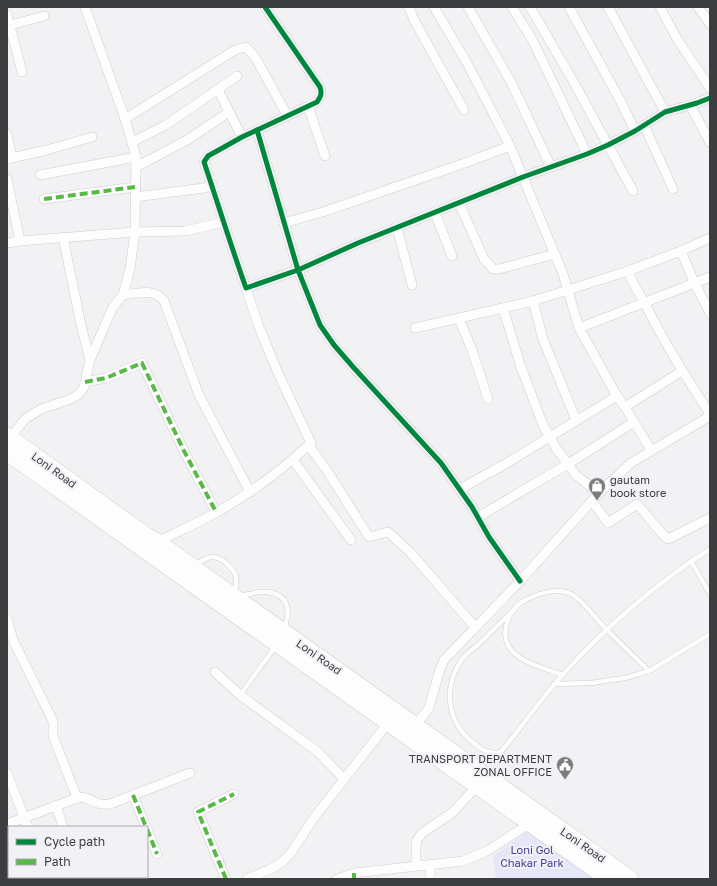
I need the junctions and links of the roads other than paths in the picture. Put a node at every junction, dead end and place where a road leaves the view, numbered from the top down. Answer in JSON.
{"nodes":[{"id":1,"x":86,"y":7,"type":"edge"},
{"id":2,"x":265,"y":7,"type":"edge"},
{"id":3,"x":409,"y":7,"type":"edge"},
{"id":4,"x":434,"y":7,"type":"edge"},
{"id":5,"x":468,"y":7,"type":"edge"},
{"id":6,"x":512,"y":7,"type":"edge"},
{"id":7,"x":530,"y":7,"type":"edge"},
{"id":8,"x":569,"y":7,"type":"edge"},
{"id":9,"x":608,"y":7,"type":"edge"},
{"id":10,"x":660,"y":7,"type":"edge"},
{"id":11,"x":698,"y":7,"type":"edge"},
{"id":12,"x":7,"y":15,"type":"edge"},
{"id":13,"x":44,"y":16,"type":"dead end"},
{"id":14,"x":710,"y":24,"type":"edge"},
{"id":15,"x":8,"y":26,"type":"edge"},
{"id":16,"x":22,"y":72,"type":"dead end"},
{"id":17,"x":237,"y":76,"type":"dead end"},
{"id":18,"x":710,"y":88,"type":"edge"},
{"id":19,"x":218,"y":90,"type":"junction"},
{"id":20,"x":710,"y":98,"type":"edge"},
{"id":21,"x":690,"y":105,"type":"junction"},
{"id":22,"x":308,"y":106,"type":"junction"},
{"id":23,"x":464,"y":110,"type":"dead end"},
{"id":24,"x":229,"y":112,"type":"junction"},
{"id":25,"x":665,"y":112,"type":"junction"},
{"id":26,"x":287,"y":115,"type":"junction"},
{"id":27,"x":125,"y":119,"type":"junction"},
{"id":28,"x":644,"y":125,"type":"junction"},
{"id":29,"x":257,"y":130,"type":"junction"},
{"id":30,"x":635,"y":131,"type":"junction"},
{"id":31,"x":7,"y":134,"type":"edge"},
{"id":32,"x":92,"y":137,"type":"dead end"},
{"id":33,"x":242,"y":137,"type":"junction"},
{"id":34,"x":709,"y":137,"type":"edge"},
{"id":35,"x":132,"y":142,"type":"junction"},
{"id":36,"x":510,"y":146,"type":"junction"},
{"id":37,"x":608,"y":146,"type":"junction"},
{"id":38,"x":587,"y":154,"type":"junction"},
{"id":39,"x":326,"y":156,"type":"dead end"},
{"id":40,"x":136,"y":157,"type":"junction"},
{"id":41,"x":9,"y":158,"type":"edge"},
{"id":42,"x":136,"y":167,"type":"junction"},
{"id":43,"x":552,"y":167,"type":"junction"},
{"id":44,"x":40,"y":175,"type":"dead end"},
{"id":45,"x":523,"y":177,"type":"junction"},
{"id":46,"x":7,"y":179,"type":"edge"},
{"id":47,"x":212,"y":185,"type":"junction"},
{"id":48,"x":673,"y":189,"type":"dead end"},
{"id":49,"x":633,"y":191,"type":"dead end"},
{"id":50,"x":135,"y":192,"type":"junction"},
{"id":51,"x":44,"y":199,"type":"dead end"},
{"id":52,"x":459,"y":203,"type":"junction"},
{"id":53,"x":435,"y":212,"type":"junction"},
{"id":54,"x":224,"y":222,"type":"junction"},
{"id":55,"x":284,"y":223,"type":"junction"},
{"id":56,"x":397,"y":228,"type":"junction"},
{"id":57,"x":135,"y":232,"type":"junction"},
{"id":58,"x":63,"y":237,"type":"junction"},
{"id":59,"x":710,"y":238,"type":"edge"},
{"id":60,"x":20,"y":241,"type":"junction"},
{"id":61,"x":7,"y":243,"type":"edge"},
{"id":62,"x":681,"y":252,"type":"junction"},
{"id":63,"x":555,"y":254,"type":"junction"},
{"id":64,"x":452,"y":256,"type":"dead end"},
{"id":65,"x":298,"y":270,"type":"junction"},
{"id":66,"x":628,"y":271,"type":"junction"},
{"id":67,"x":710,"y":277,"type":"edge"},
{"id":68,"x":695,"y":284,"type":"junction"},
{"id":69,"x":412,"y":285,"type":"dead end"},
{"id":70,"x":246,"y":288,"type":"junction"},
{"id":71,"x":567,"y":291,"type":"junction"},
{"id":72,"x":123,"y":295,"type":"junction"},
{"id":73,"x":533,"y":301,"type":"junction"},
{"id":74,"x":644,"y":303,"type":"junction"},
{"id":75,"x":503,"y":308,"type":"junction"},
{"id":76,"x":710,"y":313,"type":"edge"},
{"id":77,"x":459,"y":319,"type":"junction"},
{"id":78,"x":415,"y":328,"type":"dead end"},
{"id":79,"x":579,"y":328,"type":"junction"},
{"id":80,"x":90,"y":360,"type":"junction"},
{"id":81,"x":682,"y":370,"type":"junction"},
{"id":82,"x":85,"y":382,"type":"junction"},
{"id":83,"x":617,"y":396,"type":"junction"},
{"id":84,"x":488,"y":400,"type":"dead end"},
{"id":85,"x":625,"y":407,"type":"junction"},
{"id":86,"x":710,"y":415,"type":"edge"},
{"id":87,"x":576,"y":420,"type":"junction"},
{"id":88,"x":634,"y":422,"type":"junction"},
{"id":89,"x":550,"y":437,"type":"junction"},
{"id":90,"x":8,"y":443,"type":"edge"},
{"id":91,"x":309,"y":446,"type":"junction"},
{"id":92,"x":651,"y":450,"type":"junction"},
{"id":93,"x":293,"y":460,"type":"junction"},
{"id":94,"x":568,"y":464,"type":"junction"},
{"id":95,"x":460,"y":489,"type":"junction"},
{"id":96,"x":250,"y":492,"type":"junction"},
{"id":97,"x":598,"y":493,"type":"junction"},
{"id":98,"x":592,"y":501,"type":"junction"},
{"id":99,"x":216,"y":512,"type":"junction"},
{"id":100,"x":478,"y":517,"type":"junction"},
{"id":101,"x":710,"y":518,"type":"edge"},
{"id":102,"x":350,"y":540,"type":"dead end"},
{"id":103,"x":157,"y":542,"type":"junction"},
{"id":104,"x":710,"y":549,"type":"edge"},
{"id":105,"x":691,"y":561,"type":"junction"},
{"id":106,"x":192,"y":567,"type":"junction"},
{"id":107,"x":520,"y":581,"type":"junction"},
{"id":108,"x":710,"y":594,"type":"edge"},
{"id":109,"x":230,"y":602,"type":"junction"},
{"id":110,"x":515,"y":609,"type":"junction"},
{"id":111,"x":7,"y":619,"type":"edge"},
{"id":112,"x":475,"y":627,"type":"junction"},
{"id":113,"x":607,"y":630,"type":"junction"},
{"id":114,"x":710,"y":634,"type":"edge"},
{"id":115,"x":280,"y":638,"type":"junction"},
{"id":116,"x":649,"y":671,"type":"junction"},
{"id":117,"x":215,"y":672,"type":"dead end"},
{"id":118,"x":563,"y":674,"type":"junction"},
{"id":119,"x":554,"y":684,"type":"junction"},
{"id":120,"x":240,"y":694,"type":"junction"},
{"id":121,"x":388,"y":722,"type":"junction"},
{"id":122,"x":415,"y":726,"type":"junction"},
{"id":123,"x":7,"y":773,"type":"edge"},
{"id":124,"x":190,"y":773,"type":"dead end"},
{"id":125,"x":344,"y":779,"type":"junction"},
{"id":126,"x":477,"y":786,"type":"junction"},
{"id":127,"x":234,"y":794,"type":"dead end"},
{"id":128,"x":134,"y":795,"type":"junction"},
{"id":129,"x":77,"y":798,"type":"junction"},
{"id":130,"x":56,"y":805,"type":"junction"},
{"id":131,"x":24,"y":817,"type":"junction"},
{"id":132,"x":535,"y":819,"type":"junction"},
{"id":133,"x":7,"y":824,"type":"edge"},
{"id":134,"x":28,"y":826,"type":"edge"},
{"id":135,"x":63,"y":826,"type":"edge"},
{"id":136,"x":146,"y":826,"type":"edge"},
{"id":137,"x":148,"y":831,"type":"edge"},
{"id":138,"x":157,"y":854,"type":"dead end"},
{"id":139,"x":430,"y":864,"type":"junction"},
{"id":140,"x":416,"y":866,"type":"junction"},
{"id":141,"x":354,"y":876,"type":"edge"},
{"id":142,"x":226,"y":879,"type":"edge"},
{"id":143,"x":247,"y":879,"type":"edge"},
{"id":144,"x":337,"y":879,"type":"edge"},
{"id":145,"x":430,"y":879,"type":"edge"},
{"id":146,"x":609,"y":879,"type":"edge"},
{"id":147,"x":630,"y":879,"type":"edge"}],
"edges":[{"from":1,"to":27,"type":"street"},
{"from":2,"to":22,"type":"street"},
{"from":3,"to":23,"type":"street"},
{"from":4,"to":36,"type":"street"},
{"from":5,"to":43,"type":"street"},
{"from":6,"to":38,"type":"street"},
{"from":7,"to":37,"type":"street"},
{"from":8,"to":30,"type":"street"},
{"from":9,"to":25,"type":"street"},
{"from":10,"to":18,"type":"street"},
{"from":11,"to":14,"type":"street"},
{"from":12,"to":15,"type":"street"},
{"from":13,"to":15,"type":"street"},
{"from":15,"to":16,"type":"street"},
{"from":17,"to":19,"type":"street"},
{"from":19,"to":24,"type":"street"},
{"from":19,"to":35,"type":"street"},
{"from":20,"to":21,"type":"street"},
{"from":21,"to":25,"type":"street"},
{"from":21,"to":34,"type":"street"},
{"from":22,"to":26,"type":"street"},
{"from":22,"to":39,"type":"street"},
{"from":24,"to":33,"type":"street"},
{"from":24,"to":42,"type":"street"},
{"from":25,"to":28,"type":"street"},
{"from":26,"to":27,"type":"street"},
{"from":26,"to":29,"type":"street"},
{"from":27,"to":35,"type":"street"},
{"from":28,"to":30,"type":"street"},
{"from":28,"to":48,"type":"street"},
{"from":29,"to":33,"type":"street"},
{"from":29,"to":55,"type":"street"},
{"from":30,"to":37,"type":"street"},
{"from":31,"to":41,"type":"street"},
{"from":32,"to":41,"type":"street"},
{"from":33,"to":47,"type":"street"},
{"from":35,"to":40,"type":"street"},
{"from":36,"to":45,"type":"street"},
{"from":36,"to":55,"type":"street"},
{"from":37,"to":38,"type":"street"},
{"from":37,"to":49,"type":"street"},
{"from":38,"to":43,"type":"street"},
{"from":40,"to":42,"type":"street"},
{"from":40,"to":44,"type":"street"},
{"from":42,"to":50,"type":"street"},
{"from":43,"to":45,"type":"street"},
{"from":45,"to":52,"type":"street"},
{"from":45,"to":63,"type":"street"},
{"from":46,"to":60,"type":"street"},
{"from":47,"to":50,"type":"street"},
{"from":47,"to":54,"type":"street"},
{"from":50,"to":51,"type":"street"},
{"from":50,"to":57,"type":"street"},
{"from":52,"to":53,"type":"street"},
{"from":52,"to":63,"type":"street"},
{"from":53,"to":56,"type":"street"},
{"from":53,"to":64,"type":"street"},
{"from":54,"to":57,"type":"street"},
{"from":54,"to":70,"type":"street"},
{"from":55,"to":65,"type":"street"},
{"from":56,"to":65,"type":"street"},
{"from":56,"to":69,"type":"street"},
{"from":57,"to":58,"type":"street"},
{"from":57,"to":72,"type":"street"},
{"from":58,"to":60,"type":"street"},
{"from":58,"to":80,"type":"street"},
{"from":59,"to":62,"type":"street"},
{"from":60,"to":61,"type":"street"},
{"from":62,"to":66,"type":"street"},
{"from":62,"to":68,"type":"street"},
{"from":63,"to":71,"type":"street"},
{"from":65,"to":70,"type":"street"},
{"from":65,"to":95,"type":"street"},
{"from":66,"to":71,"type":"street"},
{"from":66,"to":74,"type":"street"},
{"from":67,"to":68,"type":"street"},
{"from":68,"to":74,"type":"street"},
{"from":68,"to":76,"type":"street"},
{"from":70,"to":91,"type":"street"},
{"from":71,"to":73,"type":"street"},
{"from":71,"to":79,"type":"street"},
{"from":72,"to":80,"type":"street"},
{"from":72,"to":96,"type":"street"},
{"from":73,"to":75,"type":"street"},
{"from":73,"to":87,"type":"street"},
{"from":74,"to":79,"type":"street"},
{"from":74,"to":81,"type":"street"},
{"from":75,"to":77,"type":"street"},
{"from":75,"to":89,"type":"street"},
{"from":77,"to":78,"type":"street"},
{"from":77,"to":84,"type":"street"},
{"from":79,"to":83,"type":"street"},
{"from":80,"to":82,"type":"street"},
{"from":81,"to":85,"type":"street"},
{"from":81,"to":86,"type":"street"},
{"from":82,"to":90,"type":"street"},
{"from":82,"to":99,"type":"street"},
{"from":83,"to":85,"type":"street"},
{"from":83,"to":87,"type":"street"},
{"from":85,"to":88,"type":"street"},
{"from":86,"to":92,"type":"street"},
{"from":87,"to":89,"type":"street"},
{"from":88,"to":92,"type":"street"},
{"from":88,"to":94,"type":"street"},
{"from":89,"to":94,"type":"street"},
{"from":89,"to":95,"type":"street"},
{"from":90,"to":103,"type":"highway","name":"Loni Road"},
{"from":90,"to":109,"type":"highway","name":"Loni Road"},
{"from":91,"to":93,"type":"street"},
{"from":91,"to":112,"type":"street"},
{"from":92,"to":97,"type":"street"},
{"from":93,"to":96,"type":"street"},
{"from":93,"to":102,"type":"street"},
{"from":94,"to":97,"type":"street"},
{"from":94,"to":100,"type":"street"},
{"from":95,"to":100,"type":"street"},
{"from":96,"to":99,"type":"street"},
{"from":97,"to":98,"type":"street"},
{"from":98,"to":101,"type":"street"},
{"from":98,"to":107,"type":"street"},
{"from":99,"to":103,"type":"street"},
{"from":100,"to":107,"type":"street"},
{"from":103,"to":106,"type":"highway","name":"Loni Road"},
{"from":104,"to":105,"type":"lane"},
{"from":105,"to":108,"type":"lane"},
{"from":105,"to":113,"type":"lane"},
{"from":106,"to":109,"type":"highway","name":"Loni Road"},
{"from":106,"to":109,"type":"lane"},
{"from":107,"to":112,"type":"street"},
{"from":109,"to":115,"type":"highway","name":"Loni Road"},
{"from":109,"to":115,"type":"lane"},
{"from":110,"to":113,"type":"lane"},
{"from":110,"to":118,"type":"lane"},
{"from":110,"to":119,"type":"lane"},
{"from":111,"to":129,"type":"street"},
{"from":112,"to":122,"type":"street"},
{"from":113,"to":116,"type":"lane"},
{"from":113,"to":118,"type":"lane"},
{"from":114,"to":116,"type":"lane"},
{"from":115,"to":120,"type":"lane"},
{"from":115,"to":121,"type":"highway","name":"Loni Road"},
{"from":115,"to":122,"type":"highway","name":"Loni Road"},
{"from":116,"to":119,"type":"lane"},
{"from":117,"to":120,"type":"street"},
{"from":118,"to":119,"type":"lane"},
{"from":120,"to":125,"type":"street"},
{"from":121,"to":125,"type":"street"},
{"from":121,"to":126,"type":"highway","name":"Loni Road"},
{"from":122,"to":132,"type":"highway","name":"Loni Road"},
{"from":123,"to":131,"type":"street"},
{"from":124,"to":128,"type":"street"},
{"from":125,"to":143,"type":"street"},
{"from":126,"to":132,"type":"highway","name":"Loni Road"},
{"from":126,"to":140,"type":"street"},
{"from":127,"to":142,"type":"street"},
{"from":128,"to":129,"type":"street"},
{"from":128,"to":136,"type":"street"},
{"from":129,"to":130,"type":"street"},
{"from":130,"to":131,"type":"street"},
{"from":130,"to":135,"type":"street"},
{"from":131,"to":133,"type":"street"},
{"from":131,"to":134,"type":"street"},
{"from":132,"to":139,"type":"street"},
{"from":132,"to":146,"type":"highway","name":"Loni Road"},
{"from":132,"to":147,"type":"highway","name":"Loni Road"},
{"from":137,"to":138,"type":"street"},
{"from":139,"to":140,"type":"street"},
{"from":139,"to":145,"type":"street"},
{"from":140,"to":141,"type":"street"},
{"from":141,"to":144,"type":"street"}]}
